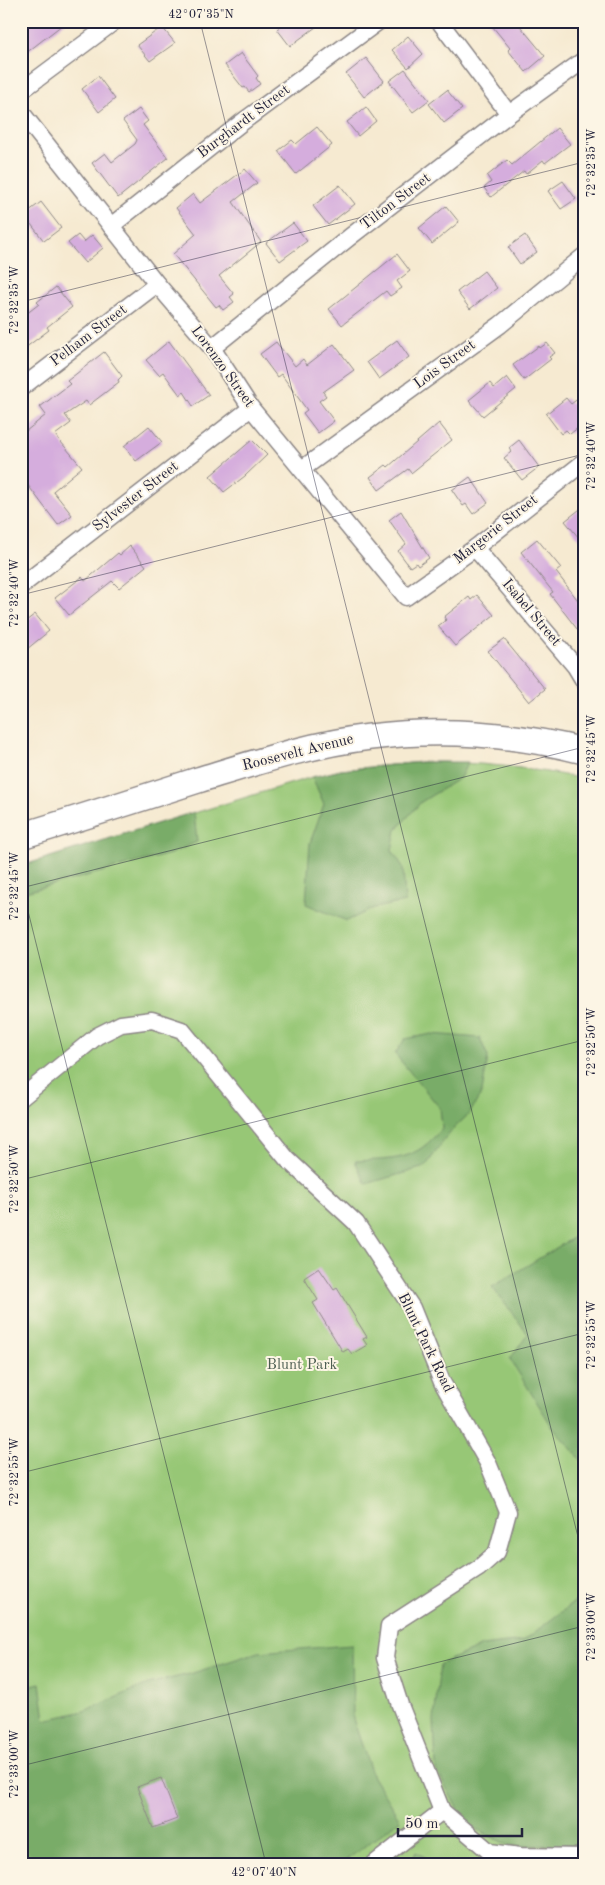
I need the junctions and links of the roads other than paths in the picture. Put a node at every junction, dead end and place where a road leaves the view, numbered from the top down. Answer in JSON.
{"nodes":[{"id":1,"x":115,"y":21,"type":"edge"},
{"id":2,"x":379,"y":21,"type":"edge"},
{"id":3,"x":439,"y":21,"type":"edge"},
{"id":4,"x":584,"y":60,"type":"edge"},
{"id":5,"x":21,"y":91,"type":"edge"},
{"id":6,"x":21,"y":112,"type":"edge"},
{"id":7,"x":509,"y":114,"type":"junction"},
{"id":8,"x":111,"y":226,"type":"junction"},
{"id":9,"x":584,"y":256,"type":"edge"},
{"id":10,"x":156,"y":284,"type":"junction"},
{"id":11,"x":212,"y":348,"type":"junction"},
{"id":12,"x":21,"y":388,"type":"edge"},
{"id":13,"x":251,"y":408,"type":"junction"},
{"id":14,"x":584,"y":462,"type":"edge"},
{"id":15,"x":302,"y":469,"type":"junction"},
{"id":16,"x":475,"y":548,"type":"junction"},
{"id":17,"x":21,"y":586,"type":"edge"},
{"id":18,"x":406,"y":597,"type":"joint"},
{"id":19,"x":580,"y":663,"type":"edge"},
{"id":20,"x":584,"y":681,"type":"edge"},
{"id":21,"x":584,"y":751,"type":"edge"},
{"id":22,"x":21,"y":836,"type":"edge"},
{"id":23,"x":21,"y":1098,"type":"edge"},
{"id":24,"x":442,"y":1811,"type":"junction"},
{"id":25,"x":584,"y":1857,"type":"edge"},
{"id":26,"x":374,"y":1864,"type":"edge"}],
"edges":[{"from":1,"to":5,"type":"street"},
{"from":2,"to":8,"type":"street","name":"Burghardt Street"},
{"from":3,"to":7,"type":"street"},
{"from":4,"to":7,"type":"street","name":"Tilton Street"},
{"from":6,"to":8,"type":"street","name":"Lorenzo Street"},
{"from":7,"to":11,"type":"street","name":"Tilton Street"},
{"from":8,"to":10,"type":"street","name":"Lorenzo Street"},
{"from":9,"to":15,"type":"street","name":"Lois Street"},
{"from":10,"to":11,"type":"street","name":"Lorenzo Street"},
{"from":10,"to":12,"type":"street","name":"Pelham Street"},
{"from":11,"to":13,"type":"street","name":"Lorenzo Street"},
{"from":13,"to":15,"type":"street","name":"Lorenzo Street"},
{"from":13,"to":17,"type":"street","name":"Sylvester Street"},
{"from":14,"to":16,"type":"street","name":"Margerie Street"},
{"from":15,"to":18,"type":"street","name":"Lorenzo Street"},
{"from":16,"to":18,"type":"street","name":"Margerie Street"},
{"from":16,"to":19,"type":"street","name":"Isabel Street"},
{"from":19,"to":20,"type":"street","name":"Isabel Street"},
{"from":21,"to":22,"type":"main road","name":"Roosevelt Avenue"},
{"from":23,"to":24,"type":"street","name":"Blunt Park Road"},
{"from":24,"to":25,"type":"street","name":"Blunt Park Road"},
{"from":24,"to":26,"type":"street"}]}
